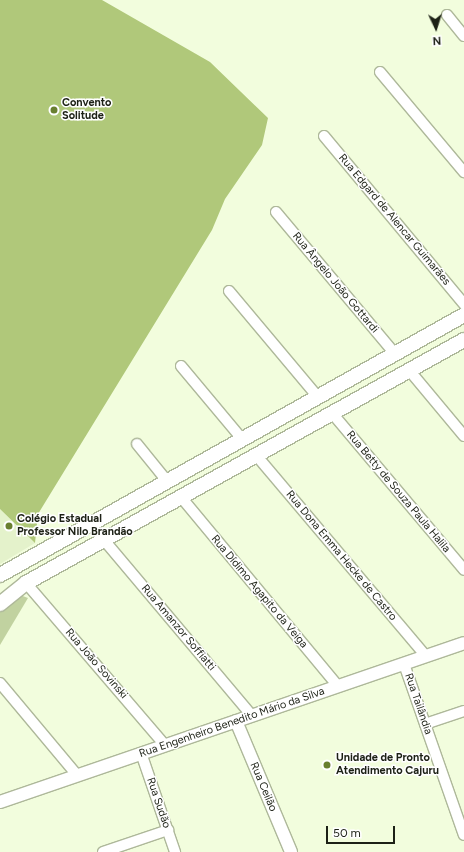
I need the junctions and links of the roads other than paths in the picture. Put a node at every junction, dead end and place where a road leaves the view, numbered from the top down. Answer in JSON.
{"nodes":[{"id":1,"x":447,"y":15,"type":"dead end"},
{"id":2,"x":464,"y":36,"type":"edge"},
{"id":3,"x":380,"y":72,"type":"dead end"},
{"id":4,"x":324,"y":136,"type":"dead end"},
{"id":5,"x":464,"y":172,"type":"edge"},
{"id":6,"x":276,"y":212,"type":"dead end"},
{"id":7,"x":229,"y":291,"type":"dead end"},
{"id":8,"x":464,"y":304,"type":"edge"},
{"id":9,"x":464,"y":315,"type":"edge"},
{"id":10,"x":464,"y":340,"type":"edge"},
{"id":11,"x":395,"y":354,"type":"junction"},
{"id":12,"x":181,"y":366,"type":"dead end"},
{"id":13,"x":409,"y":370,"type":"junction"},
{"id":14,"x":362,"y":372,"type":"junction"},
{"id":15,"x":333,"y":389,"type":"junction"},
{"id":16,"x":375,"y":389,"type":"junction"},
{"id":17,"x":318,"y":396,"type":"junction"},
{"id":18,"x":346,"y":406,"type":"junction"},
{"id":19,"x":332,"y":413,"type":"junction"},
{"id":20,"x":464,"y":436,"type":"edge"},
{"id":21,"x":242,"y":439,"type":"junction"},
{"id":22,"x":137,"y":444,"type":"dead end"},
{"id":23,"x":256,"y":455,"type":"junction"},
{"id":24,"x":167,"y":481,"type":"junction"},
{"id":25,"x":142,"y":495,"type":"junction"},
{"id":26,"x":181,"y":497,"type":"junction"},
{"id":27,"x":120,"y":507,"type":"junction"},
{"id":28,"x":155,"y":511,"type":"junction"},
{"id":29,"x":130,"y":525,"type":"junction"},
{"id":30,"x":104,"y":540,"type":"junction"},
{"id":31,"x":464,"y":570,"type":"edge"},
{"id":32,"x":0,"y":575,"type":"edge"},
{"id":33,"x":26,"y":583,"type":"junction"},
{"id":34,"x":0,"y":604,"type":"edge"},
{"id":35,"x":464,"y":644,"type":"edge"},
{"id":36,"x":426,"y":656,"type":"junction"},
{"id":37,"x":404,"y":664,"type":"junction"},
{"id":38,"x":0,"y":683,"type":"edge"},
{"id":39,"x":338,"y":686,"type":"junction"},
{"id":40,"x":464,"y":711,"type":"edge"},
{"id":41,"x":252,"y":716,"type":"junction"},
{"id":42,"x":236,"y":721,"type":"junction"},
{"id":43,"x":425,"y":724,"type":"junction"},
{"id":44,"x":166,"y":745,"type":"junction"},
{"id":45,"x":141,"y":753,"type":"junction"},
{"id":46,"x":77,"y":775,"type":"junction"},
{"id":47,"x":0,"y":802,"type":"edge"},
{"id":48,"x":168,"y":830,"type":"junction"},
{"id":49,"x":464,"y":835,"type":"edge"},
{"id":50,"x":103,"y":852,"type":"edge"},
{"id":51,"x":175,"y":852,"type":"edge"},
{"id":52,"x":291,"y":852,"type":"edge"}],
"edges":[{"from":1,"to":2,"type":"street"},
{"from":3,"to":5,"type":"street"},
{"from":4,"to":8,"type":"street","name":"Rua Edgard de Alencar Guimarães"},
{"from":6,"to":11,"type":"street","name":"Rua Ângelo João Gottardi"},
{"from":7,"to":17,"type":"street"},
{"from":9,"to":11,"type":"main road"},
{"from":10,"to":13,"type":"main road"},
{"from":11,"to":14,"type":"main road"},
{"from":12,"to":21,"type":"street"},
{"from":13,"to":16,"type":"main road"},
{"from":13,"to":20,"type":"street"},
{"from":14,"to":15,"type":"main road"},
{"from":14,"to":16,"type":"main road"},
{"from":15,"to":17,"type":"main road"},
{"from":15,"to":18,"type":"main road"},
{"from":16,"to":18,"type":"main road"},
{"from":17,"to":21,"type":"main road"},
{"from":18,"to":19,"type":"main road"},
{"from":19,"to":23,"type":"main road"},
{"from":19,"to":31,"type":"street","name":"Rua Betty de Souza Paula Halila"},
{"from":21,"to":24,"type":"main road"},
{"from":22,"to":24,"type":"street"},
{"from":23,"to":26,"type":"main road"},
{"from":23,"to":36,"type":"street","name":"Rua Dona Emma Hecke de Castro"},
{"from":24,"to":25,"type":"main road"},
{"from":25,"to":27,"type":"main road"},
{"from":25,"to":28,"type":"main road"},
{"from":26,"to":28,"type":"main road"},
{"from":26,"to":39,"type":"street","name":"Rua Dídimo Agapito da Veiga"},
{"from":27,"to":29,"type":"main road"},
{"from":27,"to":32,"type":"main road"},
{"from":28,"to":29,"type":"main road"},
{"from":29,"to":30,"type":"main road"},
{"from":30,"to":33,"type":"main road"},
{"from":30,"to":41,"type":"street","name":"Rua Amanzor Soffiatti"},
{"from":33,"to":34,"type":"main road"},
{"from":33,"to":44,"type":"street","name":"Rua João Sovinski"},
{"from":35,"to":36,"type":"street","name":"Rua Engenheiro Benedito Mário da Silva"},
{"from":36,"to":37,"type":"street","name":"Rua Engenheiro Benedito Mário da Silva"},
{"from":37,"to":39,"type":"street","name":"Rua Engenheiro Benedito Mário da Silva"},
{"from":37,"to":43,"type":"street","name":"Rua Tailândia"},
{"from":38,"to":46,"type":"street"},
{"from":39,"to":41,"type":"street","name":"Rua Engenheiro Benedito Mário da Silva"},
{"from":40,"to":43,"type":"street"},
{"from":41,"to":42,"type":"street","name":"Rua Engenheiro Benedito Mário da Silva"},
{"from":42,"to":44,"type":"street","name":"Rua Engenheiro Benedito Mário da Silva"},
{"from":42,"to":52,"type":"street","name":"Rua Ceilão"},
{"from":43,"to":49,"type":"street","name":"Rua Tailândia"},
{"from":44,"to":45,"type":"street","name":"Rua Engenheiro Benedito Mário da Silva"},
{"from":45,"to":46,"type":"street","name":"Rua Engenheiro Benedito Mário da Silva"},
{"from":45,"to":48,"type":"street","name":"Rua Sudão"},
{"from":46,"to":47,"type":"street","name":"Rua Engenheiro Benedito Mário da Silva"},
{"from":48,"to":50,"type":"street"},
{"from":48,"to":51,"type":"street","name":"Rua Sudão"}]}
